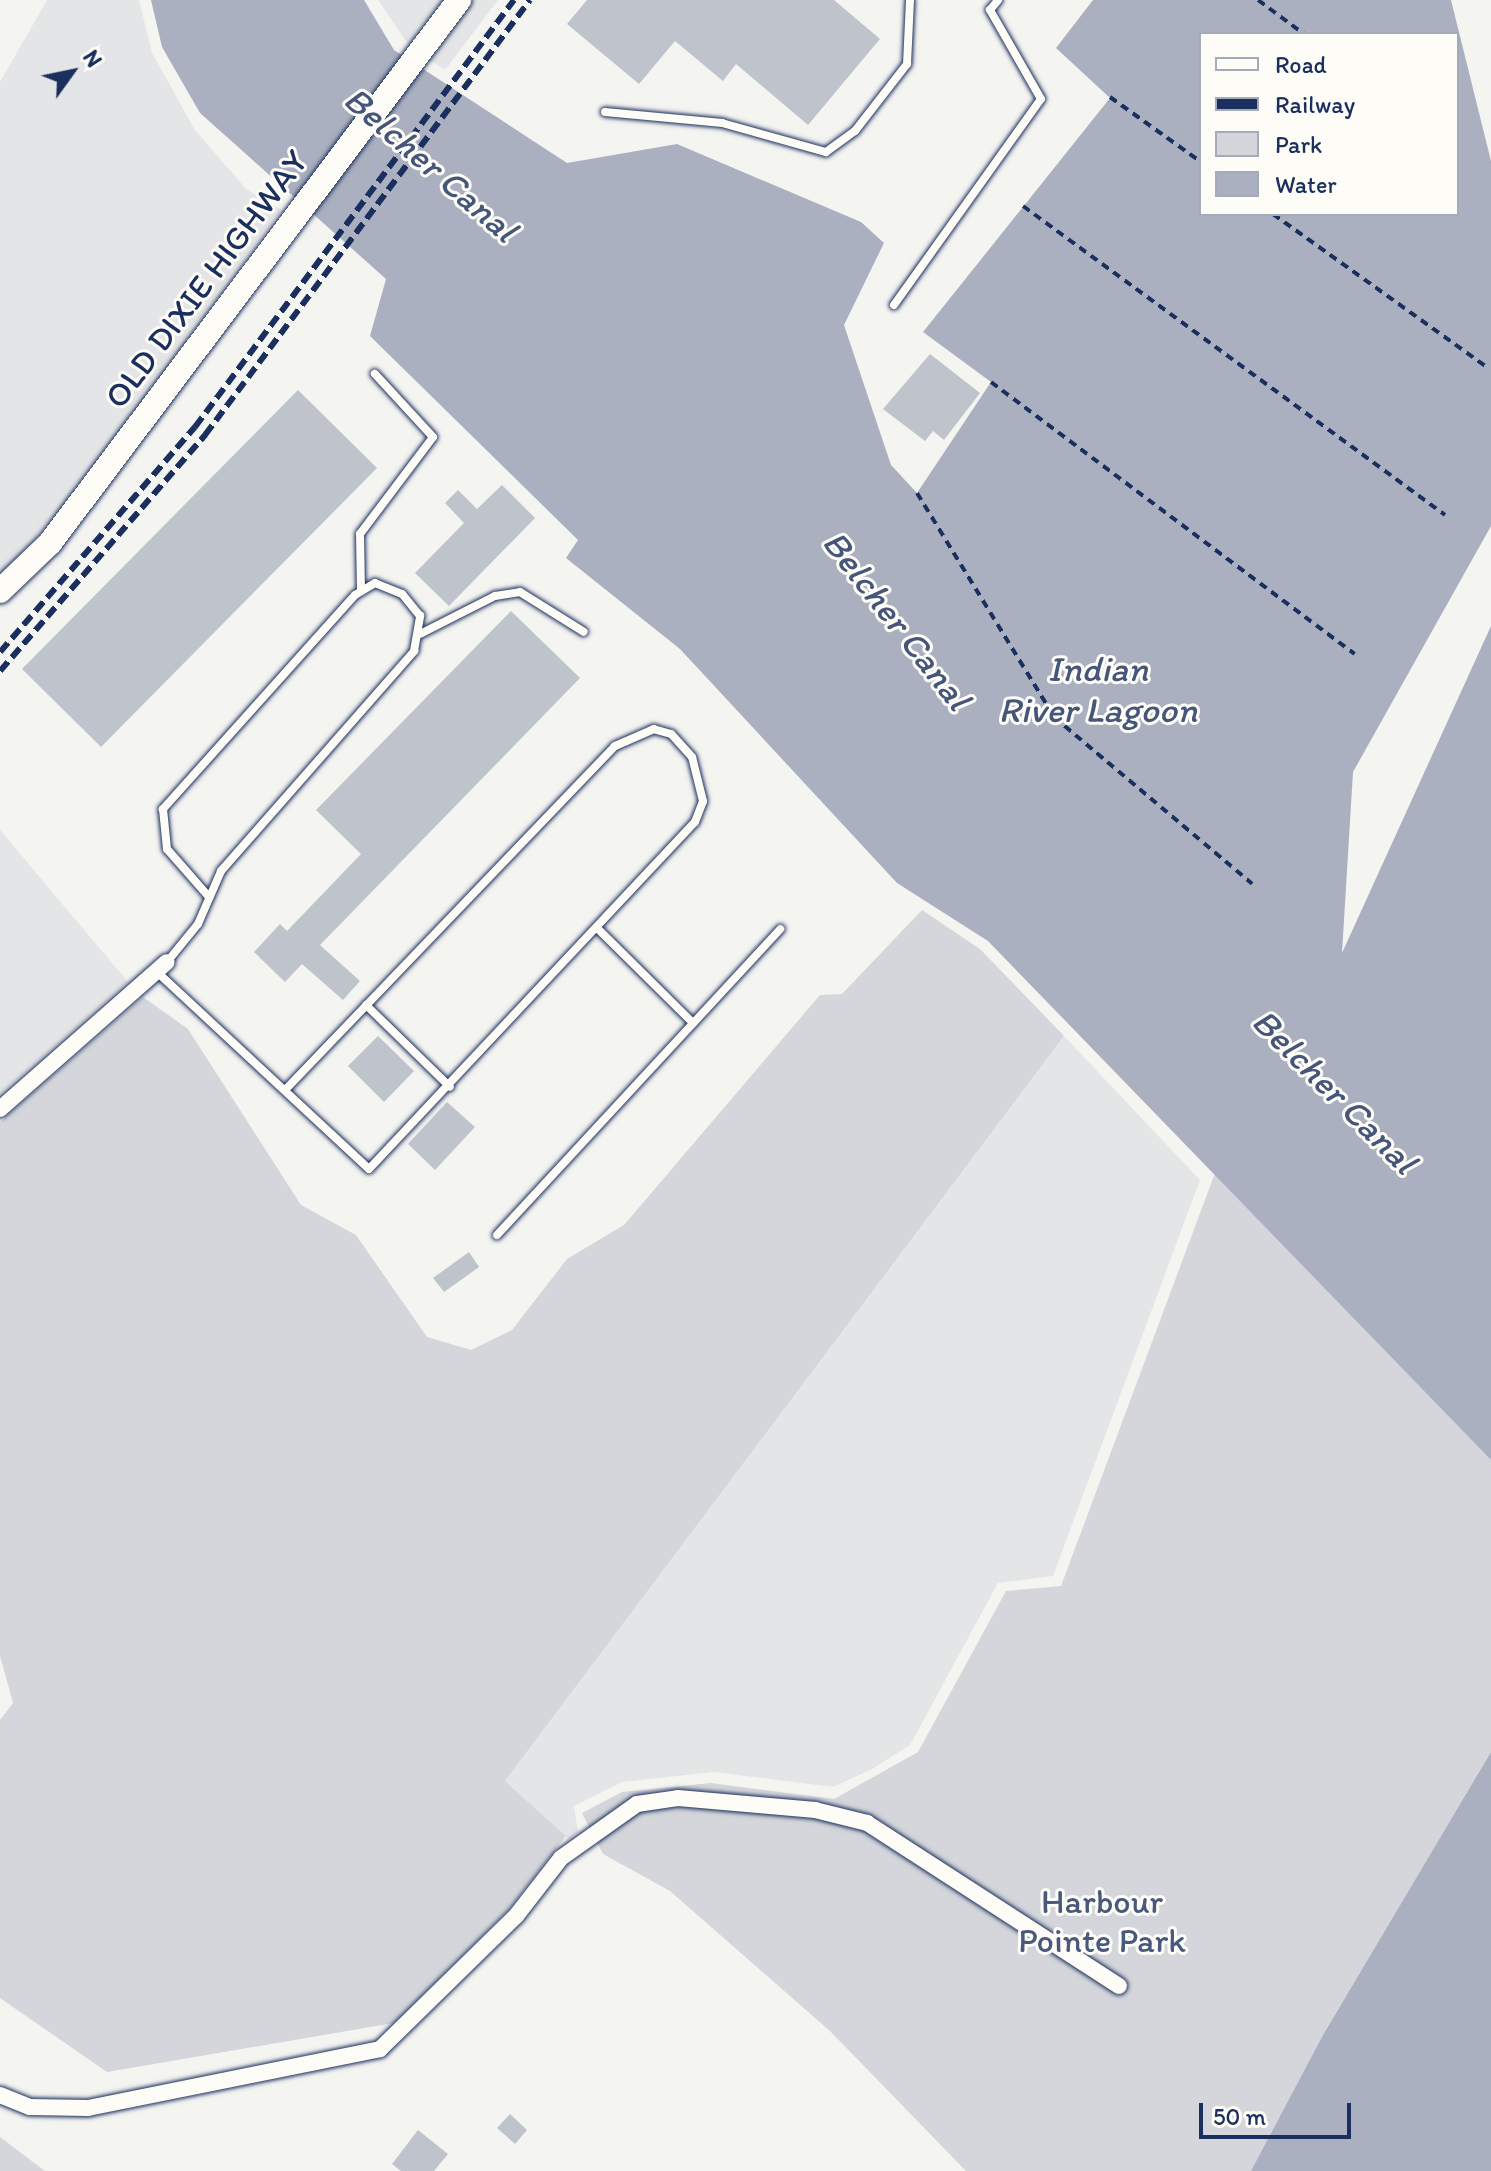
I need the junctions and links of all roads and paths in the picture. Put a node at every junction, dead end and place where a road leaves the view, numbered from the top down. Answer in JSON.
{"nodes":[{"id":1,"x":459,"y":0,"type":"edge"},
{"id":2,"x":910,"y":0,"type":"edge"},
{"id":3,"x":998,"y":0,"type":"edge"},
{"id":4,"x":1258,"y":0,"type":"edge"},
{"id":5,"x":1301,"y":32,"type":"edge"},
{"id":6,"x":1110,"y":97,"type":"dead end"},
{"id":7,"x":605,"y":112,"type":"dead end"},
{"id":8,"x":1199,"y":161,"type":"edge"},
{"id":9,"x":1023,"y":206,"type":"dead end"},
{"id":10,"x":1276,"y":216,"type":"edge"},
{"id":11,"x":894,"y":305,"type":"dead end"},
{"id":12,"x":1487,"y":367,"type":"dead end"},
{"id":13,"x":375,"y":374,"type":"dead end"},
{"id":14,"x":991,"y":382,"type":"dead end"},
{"id":15,"x":917,"y":493,"type":"dead end"},
{"id":16,"x":1445,"y":515,"type":"dead end"},
{"id":17,"x":0,"y":591,"type":"edge"},
{"id":18,"x":361,"y":591,"type":"junction"},
{"id":19,"x":584,"y":632,"type":"dead end"},
{"id":20,"x":420,"y":634,"type":"junction"},
{"id":21,"x":1355,"y":654,"type":"dead end"},
{"id":22,"x":1252,"y":884,"type":"dead end"},
{"id":23,"x":209,"y":897,"type":"junction"},
{"id":24,"x":597,"y":928,"type":"junction"},
{"id":25,"x":780,"y":929,"type":"dead end"},
{"id":26,"x":162,"y":966,"type":"junction"},
{"id":27,"x":366,"y":1005,"type":"junction"},
{"id":28,"x":693,"y":1023,"type":"junction"},
{"id":29,"x":450,"y":1087,"type":"junction"},
{"id":30,"x":285,"y":1090,"type":"junction"},
{"id":31,"x":0,"y":1109,"type":"edge"},
{"id":32,"x":497,"y":1235,"type":"dead end"},
{"id":33,"x":1119,"y":1986,"type":"dead end"},
{"id":34,"x":0,"y":2095,"type":"edge"}],
"edges":[{"from":1,"to":17,"type":"street","name":"OLD DIXIE HIGHWAY"},
{"from":2,"to":7,"type":"lane"},
{"from":3,"to":11,"type":"lane"},
{"from":4,"to":5,"type":"path"},
{"from":6,"to":8,"type":"path"},
{"from":9,"to":16,"type":"path"},
{"from":10,"to":12,"type":"path"},
{"from":13,"to":18,"type":"lane"},
{"from":14,"to":21,"type":"path"},
{"from":15,"to":22,"type":"path"},
{"from":18,"to":20,"type":"lane"},
{"from":18,"to":23,"type":"lane"},
{"from":19,"to":20,"type":"lane"},
{"from":20,"to":23,"type":"lane"},
{"from":23,"to":26,"type":"lane"},
{"from":24,"to":27,"type":"lane"},
{"from":24,"to":28,"type":"lane"},
{"from":24,"to":29,"type":"lane"},
{"from":25,"to":28,"type":"lane"},
{"from":26,"to":30,"type":"lane"},
{"from":26,"to":31,"type":"street"},
{"from":27,"to":29,"type":"lane"},
{"from":27,"to":30,"type":"lane"},
{"from":28,"to":32,"type":"lane"},
{"from":29,"to":30,"type":"lane"},
{"from":33,"to":34,"type":"street"}]}
